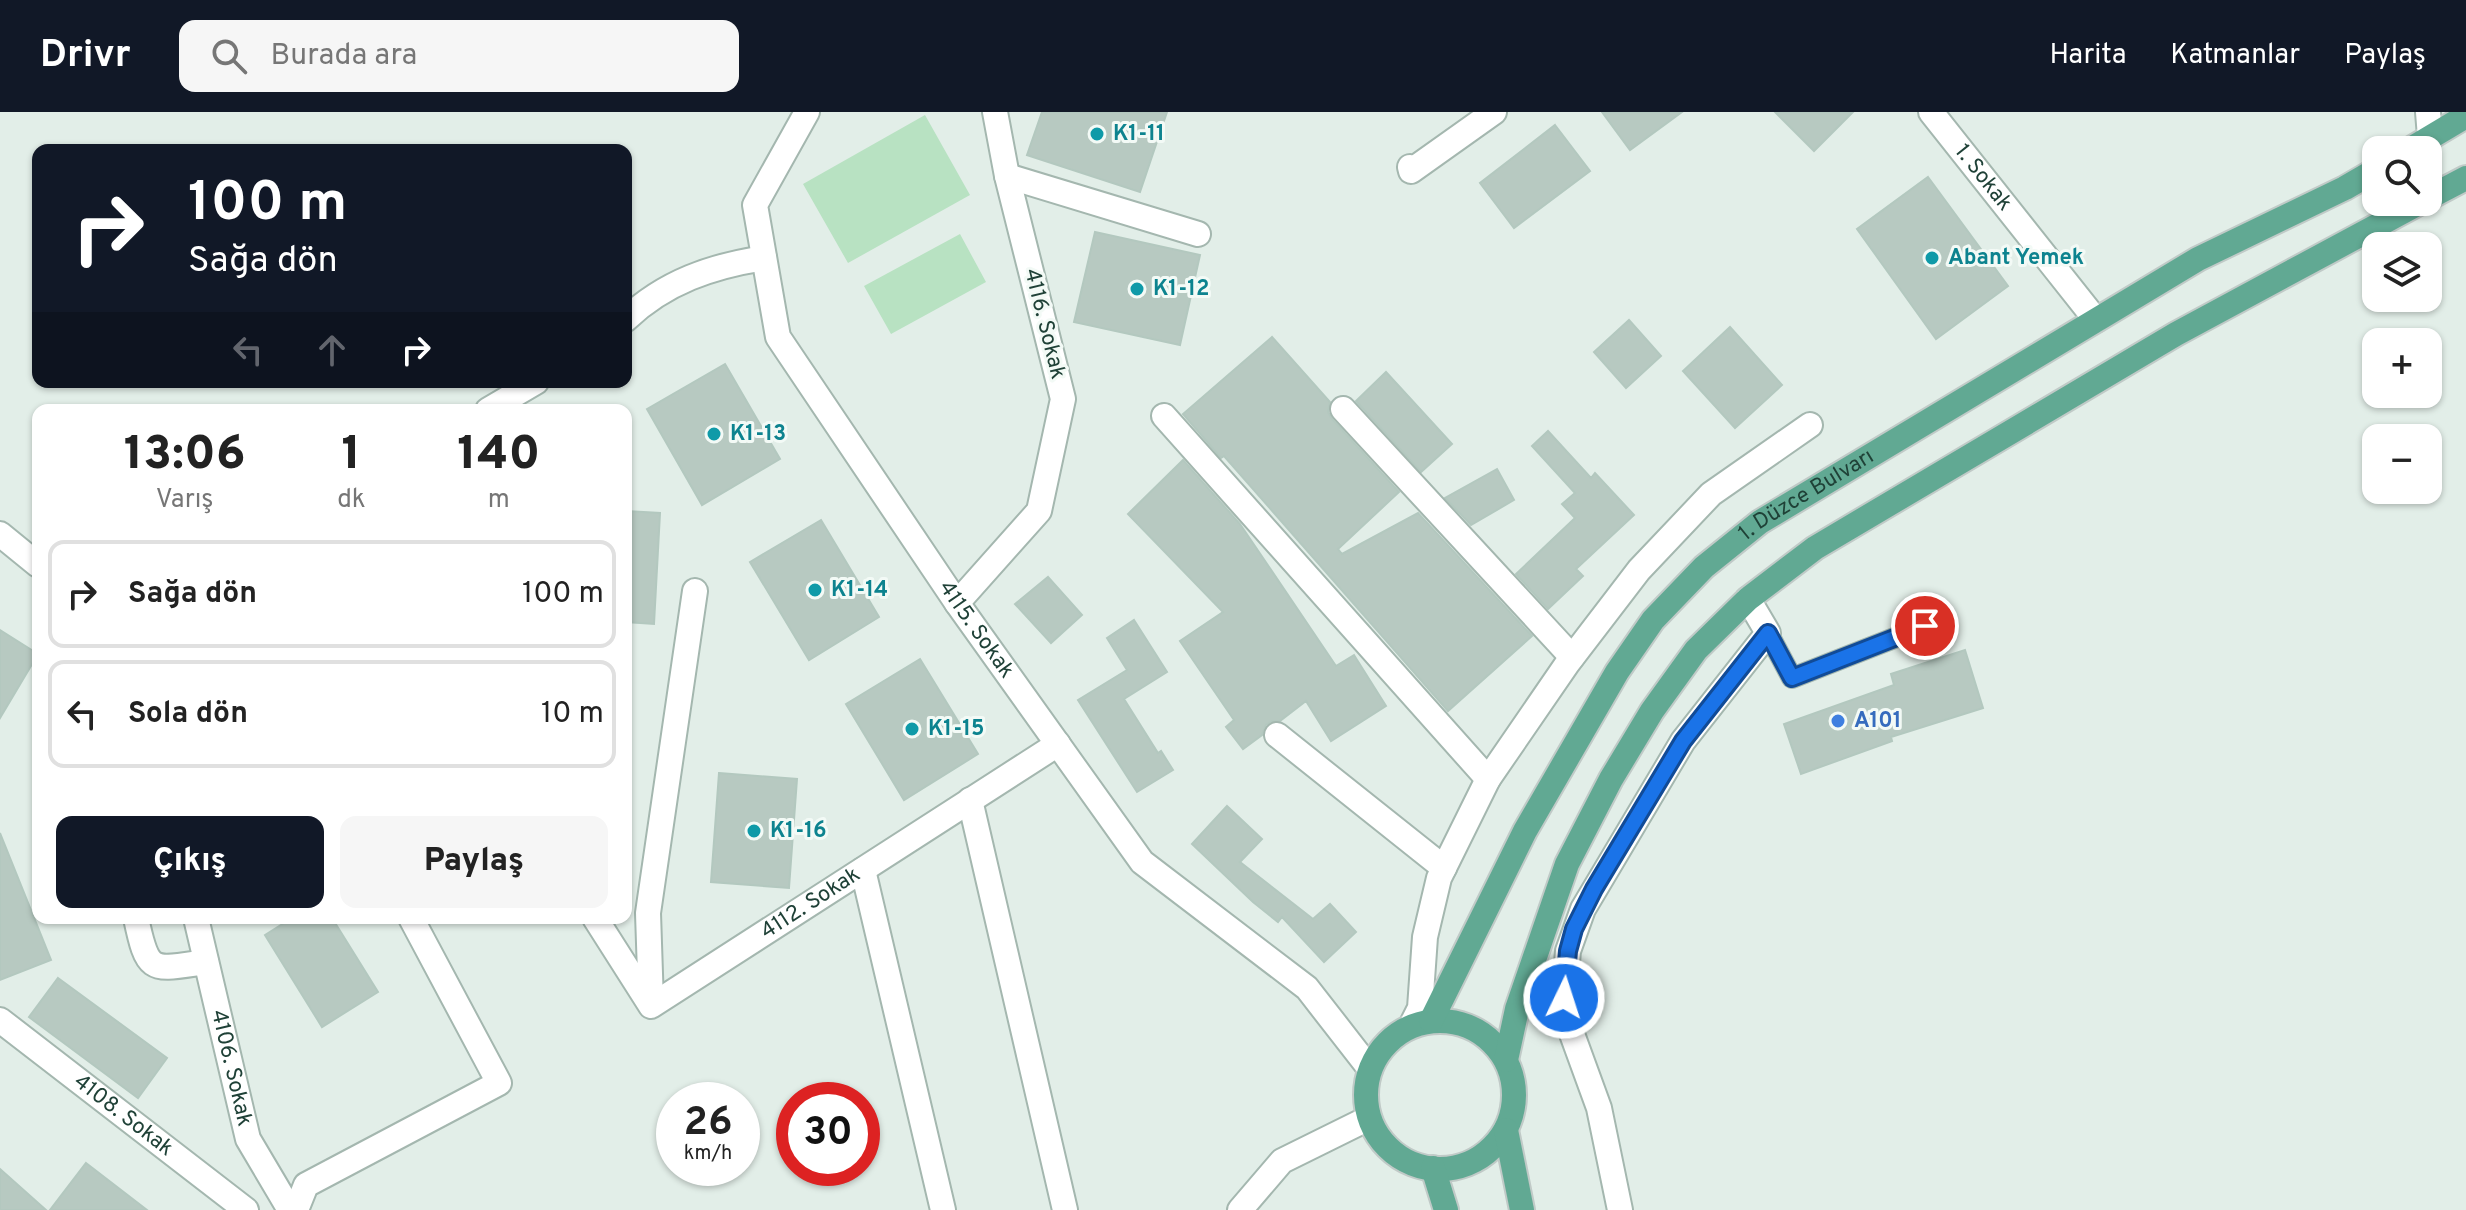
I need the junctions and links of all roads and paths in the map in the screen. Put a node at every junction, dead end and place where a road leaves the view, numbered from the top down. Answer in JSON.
{"nodes":[{"id":1,"x":807,"y":112,"type":"edge"},
{"id":2,"x":995,"y":112,"type":"edge"},
{"id":3,"x":1494,"y":112,"type":"edge"},
{"id":4,"x":1931,"y":112,"type":"edge"},
{"id":5,"x":2428,"y":112,"type":"edge"},
{"id":6,"x":2466,"y":116,"type":"edge"},
{"id":7,"x":2421,"y":136,"type":"edge"},
{"id":8,"x":2432,"y":136,"type":"edge"},
{"id":9,"x":1410,"y":167,"type":"dead end"},
{"id":10,"x":1007,"y":176,"type":"junction"},
{"id":11,"x":2362,"y":178,"type":"edge"},
{"id":12,"x":2466,"y":178,"type":"edge"},
{"id":13,"x":2442,"y":191,"type":"edge"},
{"id":14,"x":2395,"y":216,"type":"edge"},
{"id":15,"x":1198,"y":234,"type":"dead end"},
{"id":16,"x":764,"y":258,"type":"junction"},
{"id":17,"x":632,"y":313,"type":"edge"},
{"id":18,"x":2096,"y":320,"type":"junction"},
{"id":19,"x":526,"y":388,"type":"edge"},
{"id":20,"x":498,"y":404,"type":"edge"},
{"id":21,"x":1343,"y":409,"type":"dead end"},
{"id":22,"x":1164,"y":416,"type":"dead end"},
{"id":23,"x":1810,"y":425,"type":"dead end"},
{"id":24,"x":0,"y":534,"type":"edge"},
{"id":25,"x":32,"y":560,"type":"edge"},
{"id":26,"x":695,"y":591,"type":"dead end"},
{"id":27,"x":1748,"y":599,"type":"junction"},
{"id":28,"x":957,"y":603,"type":"junction"},
{"id":29,"x":1925,"y":626,"type":"dead end"},
{"id":30,"x":1768,"y":633,"type":"junction"},
{"id":31,"x":1572,"y":657,"type":"junction"},
{"id":32,"x":1277,"y":735,"type":"dead end"},
{"id":33,"x":1058,"y":744,"type":"junction"},
{"id":34,"x":1488,"y":779,"type":"junction"},
{"id":35,"x":970,"y":800,"type":"junction"},
{"id":36,"x":1444,"y":868,"type":"junction"},
{"id":37,"x":863,"y":870,"type":"junction"},
{"id":38,"x":137,"y":924,"type":"edge"},
{"id":39,"x":197,"y":924,"type":"edge"},
{"id":40,"x":414,"y":924,"type":"edge"},
{"id":41,"x":599,"y":924,"type":"edge"},
{"id":42,"x":206,"y":962,"type":"junction"},
{"id":43,"x":651,"y":1006,"type":"junction"},
{"id":44,"x":0,"y":1020,"type":"edge"},
{"id":45,"x":1421,"y":1023,"type":"junction"},
{"id":46,"x":1506,"y":1060,"type":"junction"},
{"id":47,"x":1370,"y":1069,"type":"junction"},
{"id":48,"x":1369,"y":1118,"type":"junction"},
{"id":49,"x":1506,"y":1130,"type":"junction"},
{"id":50,"x":1433,"y":1168,"type":"junction"},
{"id":51,"x":246,"y":1210,"type":"edge"},
{"id":52,"x":290,"y":1210,"type":"edge"},
{"id":53,"x":296,"y":1210,"type":"edge"},
{"id":54,"x":943,"y":1210,"type":"edge"},
{"id":55,"x":1065,"y":1210,"type":"edge"},
{"id":56,"x":1240,"y":1210,"type":"edge"},
{"id":57,"x":1446,"y":1210,"type":"edge"},
{"id":58,"x":1522,"y":1210,"type":"edge"},
{"id":59,"x":1620,"y":1210,"type":"edge"}],
"edges":[{"from":1,"to":16,"type":"street","name":"4115. Sokak"},
{"from":2,"to":10,"type":"street","name":"4116. Sokak"},
{"from":3,"to":9,"type":"street"},
{"from":4,"to":18,"type":"street","name":"1. Sokak"},
{"from":5,"to":7,"type":"street"},
{"from":6,"to":8,"type":"main road"},
{"from":10,"to":15,"type":"street"},
{"from":10,"to":28,"type":"street","name":"4116. Sokak"},
{"from":11,"to":18,"type":"main road","name":"1. Düzce Bulvarı"},
{"from":12,"to":13,"type":"main road"},
{"from":14,"to":27,"type":"main road"},
{"from":16,"to":17,"type":"street"},
{"from":16,"to":28,"type":"street","name":"4115. Sokak"},
{"from":18,"to":45,"type":"main road","name":"1. Düzce Bulvarı"},
{"from":19,"to":20,"type":"street"},
{"from":21,"to":31,"type":"street"},
{"from":22,"to":34,"type":"street"},
{"from":23,"to":31,"type":"street"},
{"from":24,"to":25,"type":"street"},
{"from":26,"to":43,"type":"street"},
{"from":27,"to":30,"type":"street"},
{"from":27,"to":46,"type":"main road"},
{"from":28,"to":33,"type":"street","name":"4115. Sokak"},
{"from":29,"to":30,"type":"lane"},
{"from":30,"to":59,"type":"street"},
{"from":31,"to":34,"type":"street"},
{"from":32,"to":36,"type":"street"},
{"from":33,"to":35,"type":"street","name":"4112. Sokak"},
{"from":33,"to":47,"type":"street","name":"4115. Sokak"},
{"from":34,"to":36,"type":"street"},
{"from":35,"to":37,"type":"street","name":"4112. Sokak"},
{"from":35,"to":55,"type":"street"},
{"from":36,"to":45,"type":"street"},
{"from":37,"to":43,"type":"street","name":"4112. Sokak"},
{"from":37,"to":54,"type":"street"},
{"from":38,"to":42,"type":"street"},
{"from":39,"to":42,"type":"street","name":"4106. Sokak"},
{"from":40,"to":53,"type":"street"},
{"from":41,"to":43,"type":"street"},
{"from":42,"to":52,"type":"street","name":"4106. Sokak"},
{"from":44,"to":51,"type":"street","name":"4108. Sokak"},
{"from":45,"to":46,"type":"main road"},
{"from":45,"to":47,"type":"main road"},
{"from":46,"to":49,"type":"main road"},
{"from":47,"to":48,"type":"main road"},
{"from":48,"to":50,"type":"main road"},
{"from":48,"to":56,"type":"street"},
{"from":49,"to":50,"type":"main road"},
{"from":49,"to":58,"type":"main road"},
{"from":50,"to":57,"type":"main road"}]}
